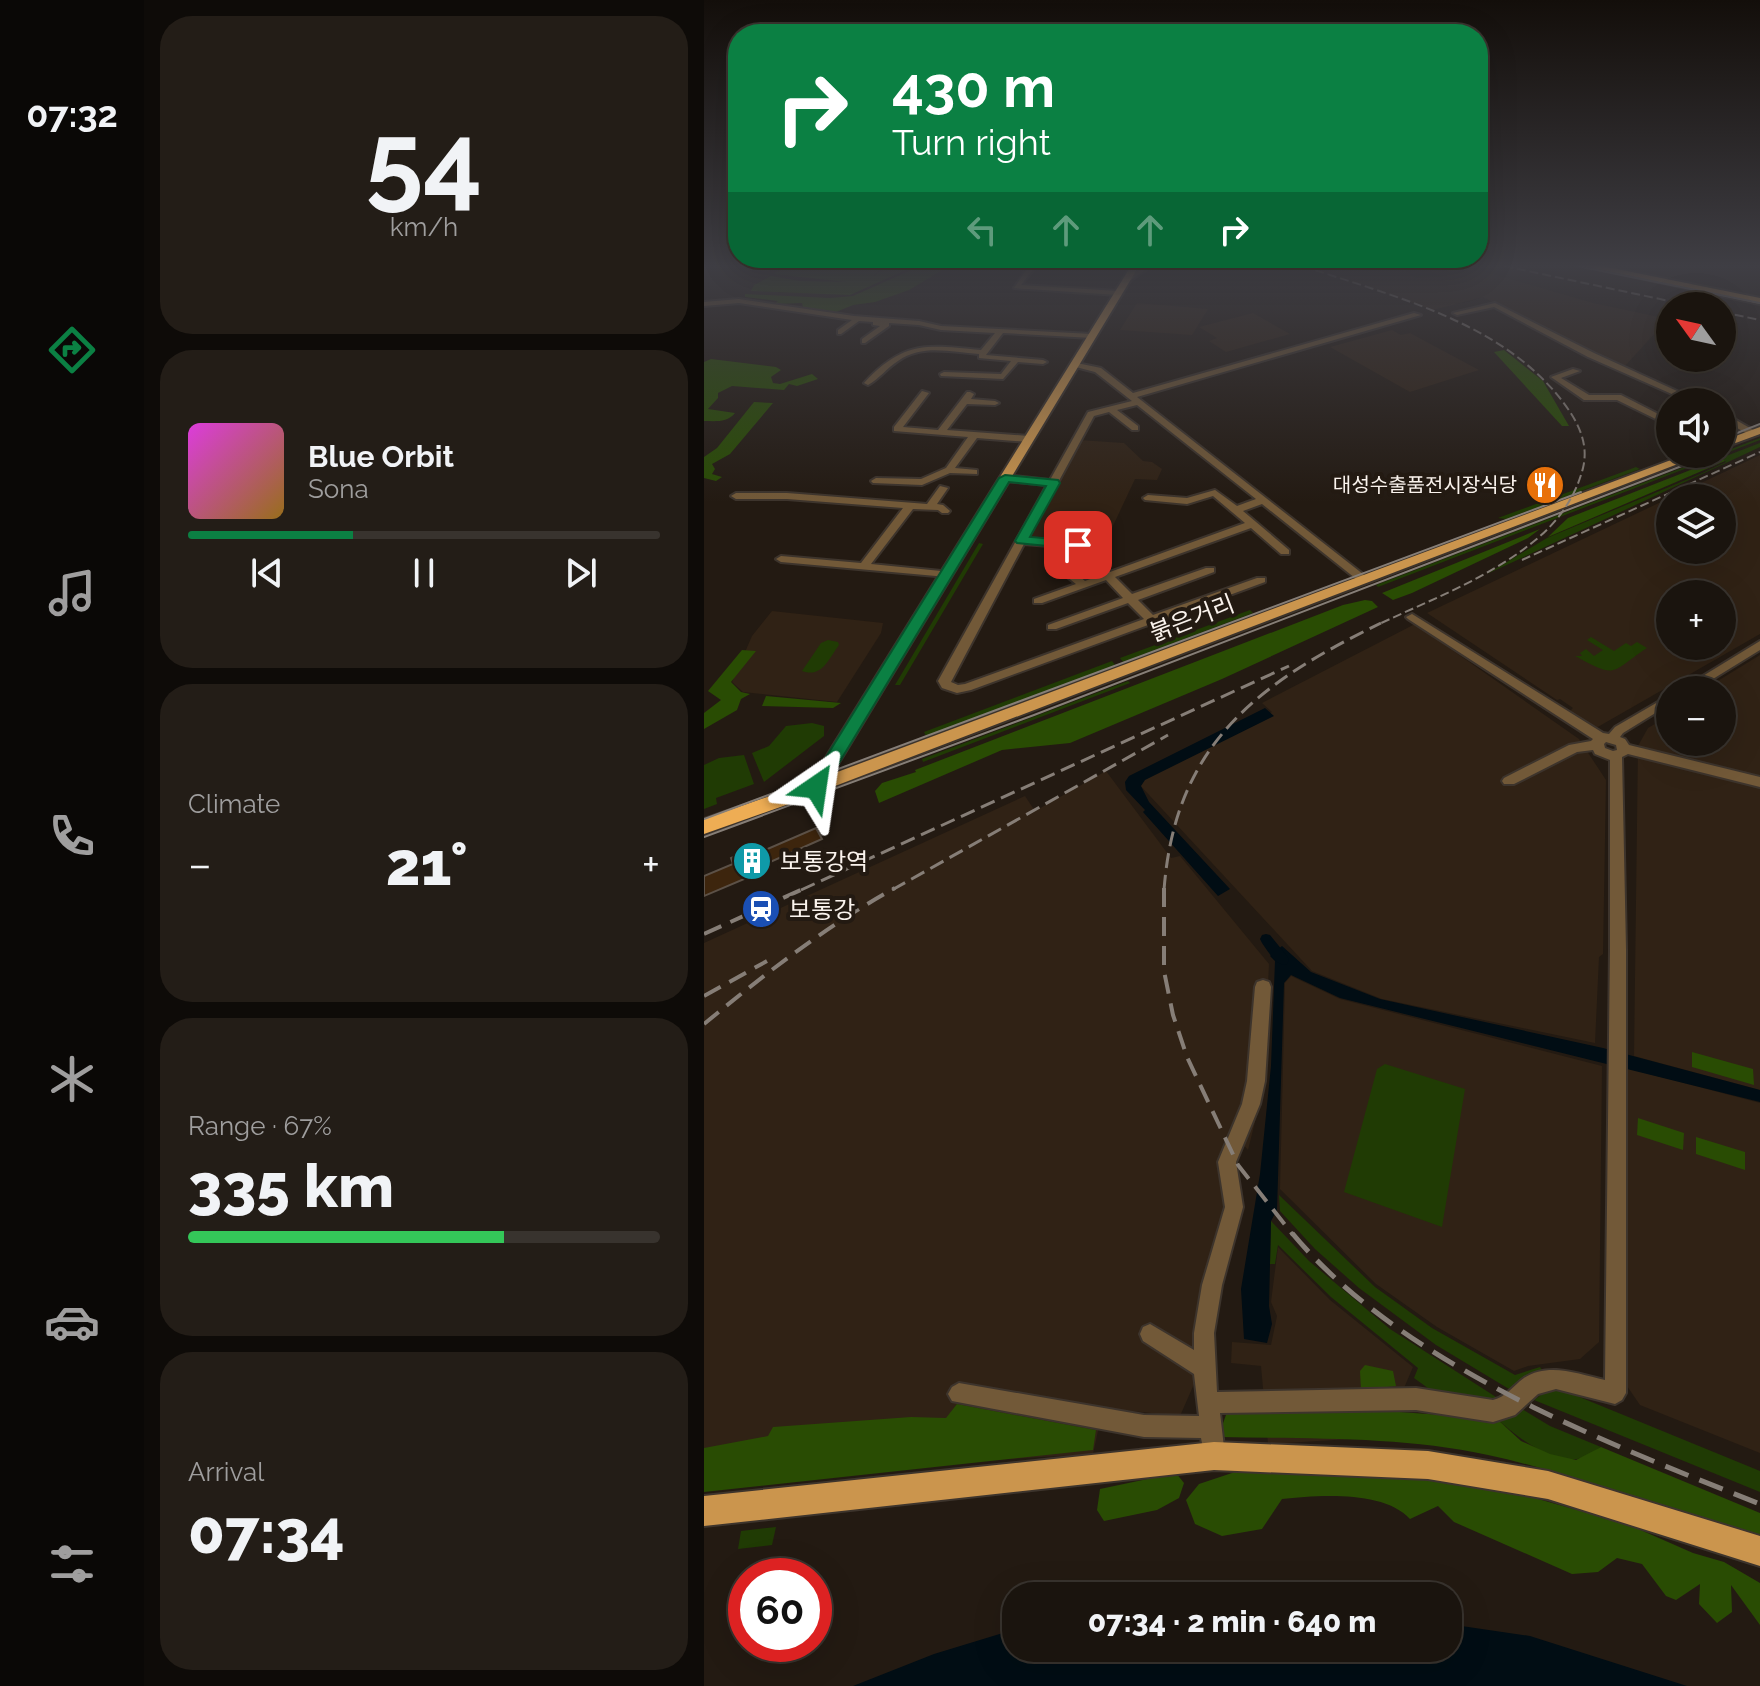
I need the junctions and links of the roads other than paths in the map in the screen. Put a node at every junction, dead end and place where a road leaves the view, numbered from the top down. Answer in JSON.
{"nodes":[{"id":1,"x":989,"y":345,"type":"edge"},
{"id":2,"x":1087,"y":345,"type":"edge"},
{"id":3,"x":1318,"y":345,"type":"edge"},
{"id":4,"x":1572,"y":345,"type":"edge"},
{"id":5,"x":983,"y":352,"type":"junction"},
{"id":6,"x":1015,"y":361,"type":"junction"},
{"id":7,"x":1043,"y":362,"type":"dead end"},
{"id":8,"x":1075,"y":364,"type":"junction"},
{"id":9,"x":977,"y":365,"type":"dead end"},
{"id":10,"x":1576,"y":371,"type":"dead end"},
{"id":11,"x":944,"y":374,"type":"dead end"},
{"id":12,"x":969,"y":375,"type":"junction"},
{"id":13,"x":868,"y":383,"type":"dead end"},
{"id":14,"x":1664,"y":388,"type":"edge"},
{"id":15,"x":925,"y":393,"type":"dead end"},
{"id":16,"x":1136,"y":399,"type":"junction"},
{"id":17,"x":995,"y":403,"type":"dead end"},
{"id":18,"x":1111,"y":410,"type":"junction"},
{"id":19,"x":1656,"y":416,"type":"edge"},
{"id":20,"x":1736,"y":422,"type":"edge"},
{"id":21,"x":1135,"y":428,"type":"dead end"},
{"id":22,"x":941,"y":432,"type":"junction"},
{"id":23,"x":1756,"y":432,"type":"edge"},
{"id":24,"x":974,"y":435,"type":"junction"},
{"id":25,"x":1029,"y":439,"type":"junction"},
{"id":26,"x":1736,"y":440,"type":"edge"},
{"id":27,"x":1661,"y":468,"type":"edge"},
{"id":28,"x":949,"y":470,"type":"junction"},
{"id":29,"x":974,"y":472,"type":"dead end"},
{"id":30,"x":1005,"y":478,"type":"junction"},
{"id":31,"x":876,"y":481,"type":"dead end"},
{"id":32,"x":910,"y":483,"type":"junction"},
{"id":33,"x":1054,"y":483,"type":"junction"},
{"id":34,"x":943,"y":488,"type":"dead end"},
{"id":35,"x":736,"y":496,"type":"dead end"},
{"id":36,"x":1148,"y":498,"type":"dead end"},
{"id":37,"x":1263,"y":500,"type":"junction"},
{"id":38,"x":896,"y":504,"type":"junction"},
{"id":39,"x":909,"y":507,"type":"junction"},
{"id":40,"x":930,"y":507,"type":"junction"},
{"id":41,"x":1236,"y":510,"type":"junction"},
{"id":42,"x":945,"y":511,"type":"dead end"},
{"id":43,"x":1252,"y":524,"type":"junction"},
{"id":44,"x":1021,"y":541,"type":"junction"},
{"id":45,"x":1285,"y":552,"type":"dead end"},
{"id":46,"x":781,"y":559,"type":"dead end"},
{"id":47,"x":864,"y":566,"type":"junction"},
{"id":48,"x":1065,"y":570,"type":"dead end"},
{"id":49,"x":1210,"y":570,"type":"dead end"},
{"id":50,"x":947,"y":574,"type":"junction"},
{"id":51,"x":1109,"y":576,"type":"junction"},
{"id":52,"x":1261,"y":580,"type":"dead end"},
{"id":53,"x":1364,"y":580,"type":"junction"},
{"id":54,"x":1084,"y":585,"type":"junction"},
{"id":55,"x":1130,"y":599,"type":"junction"},
{"id":56,"x":1038,"y":601,"type":"dead end"},
{"id":57,"x":1412,"y":617,"type":"dead end"},
{"id":58,"x":1152,"y":621,"type":"junction"},
{"id":59,"x":1052,"y":627,"type":"dead end"},
{"id":60,"x":1760,"y":645,"type":"edge"},
{"id":61,"x":1709,"y":676,"type":"edge"},
{"id":62,"x":1656,"y":708,"type":"edge"},
{"id":63,"x":1610,"y":745,"type":"junction"},
{"id":64,"x":1509,"y":781,"type":"dead end"},
{"id":65,"x":1760,"y":782,"type":"edge"},
{"id":66,"x":816,"y":787,"type":"junction"},
{"id":67,"x":704,"y":827,"type":"edge"},
{"id":68,"x":1263,"y":987,"type":"dead end"},
{"id":69,"x":1150,"y":1334,"type":"dead end"},
{"id":70,"x":1204,"y":1368,"type":"junction"},
{"id":71,"x":959,"y":1394,"type":"dead end"},
{"id":72,"x":1209,"y":1403,"type":"junction"},
{"id":73,"x":1212,"y":1427,"type":"junction"},
{"id":74,"x":1214,"y":1456,"type":"junction"},
{"id":75,"x":704,"y":1511,"type":"edge"},
{"id":76,"x":1760,"y":1551,"type":"edge"}],
"edges":[{"from":1,"to":5,"type":"street"},
{"from":2,"to":8,"type":"main road"},
{"from":3,"to":16,"type":"street"},
{"from":4,"to":14,"type":"street"},
{"from":5,"to":6,"type":"street"},
{"from":5,"to":13,"type":"street"},
{"from":6,"to":7,"type":"street"},
{"from":6,"to":12,"type":"street"},
{"from":8,"to":16,"type":"street"},
{"from":8,"to":25,"type":"main road"},
{"from":9,"to":12,"type":"street"},
{"from":10,"to":19,"type":"street"},
{"from":11,"to":12,"type":"street"},
{"from":15,"to":22,"type":"street"},
{"from":16,"to":18,"type":"street"},
{"from":16,"to":37,"type":"street"},
{"from":17,"to":22,"type":"street"},
{"from":18,"to":21,"type":"street"},
{"from":18,"to":33,"type":"street"},
{"from":20,"to":23,"type":"street"},
{"from":22,"to":24,"type":"street"},
{"from":23,"to":26,"type":"main road"},
{"from":24,"to":25,"type":"street"},
{"from":24,"to":28,"type":"street"},
{"from":25,"to":30,"type":"main road"},
{"from":27,"to":53,"type":"main road","name":"붉은거리"},
{"from":28,"to":29,"type":"street"},
{"from":28,"to":32,"type":"street"},
{"from":30,"to":33,"type":"street"},
{"from":30,"to":50,"type":"main road"},
{"from":31,"to":32,"type":"street"},
{"from":32,"to":38,"type":"street"},
{"from":33,"to":44,"type":"street"},
{"from":34,"to":40,"type":"street"},
{"from":35,"to":38,"type":"street"},
{"from":36,"to":41,"type":"street"},
{"from":37,"to":41,"type":"street"},
{"from":37,"to":53,"type":"street"},
{"from":38,"to":39,"type":"street"},
{"from":39,"to":40,"type":"street"},
{"from":39,"to":47,"type":"street"},
{"from":40,"to":42,"type":"street"},
{"from":41,"to":43,"type":"street"},
{"from":43,"to":45,"type":"street"},
{"from":43,"to":51,"type":"street"},
{"from":44,"to":51,"type":"street"},
{"from":44,"to":58,"type":"street"},
{"from":46,"to":47,"type":"street"},
{"from":47,"to":50,"type":"street"},
{"from":48,"to":54,"type":"street"},
{"from":49,"to":55,"type":"street"},
{"from":50,"to":66,"type":"main road"},
{"from":51,"to":54,"type":"street"},
{"from":51,"to":55,"type":"street"},
{"from":52,"to":58,"type":"street"},
{"from":53,"to":66,"type":"main road","name":"붉은거리"},
{"from":54,"to":56,"type":"street"},
{"from":55,"to":58,"type":"street"},
{"from":55,"to":59,"type":"street"},
{"from":57,"to":63,"type":"street"},
{"from":60,"to":61,"type":"street"},
{"from":62,"to":63,"type":"street"},
{"from":63,"to":64,"type":"street"},
{"from":63,"to":65,"type":"street"},
{"from":63,"to":72,"type":"street"},
{"from":66,"to":67,"type":"highway","name":"붉은거리"},
{"from":68,"to":70,"type":"street"},
{"from":69,"to":70,"type":"street"},
{"from":70,"to":72,"type":"street"},
{"from":71,"to":73,"type":"street"},
{"from":72,"to":73,"type":"street"},
{"from":73,"to":74,"type":"street"},
{"from":74,"to":75,"type":"main road"},
{"from":74,"to":76,"type":"main road"}]}
